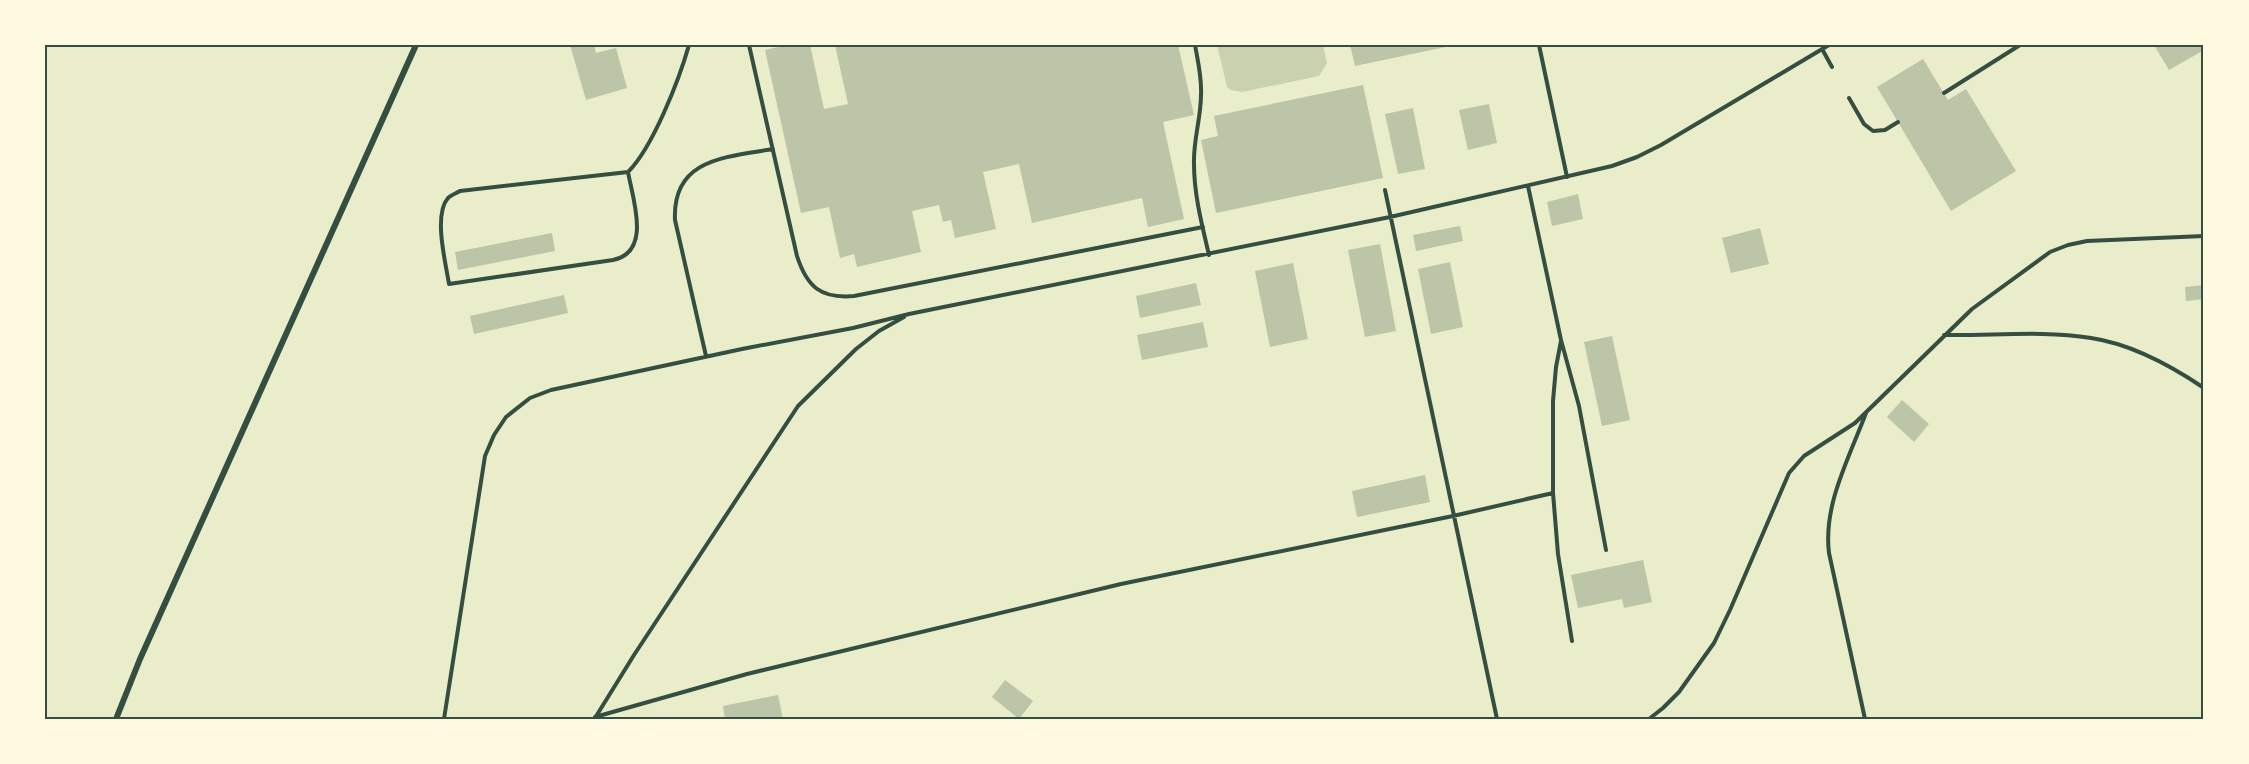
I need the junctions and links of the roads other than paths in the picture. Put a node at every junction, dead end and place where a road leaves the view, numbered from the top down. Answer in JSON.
{"nodes":[{"id":1,"x":416,"y":45,"type":"edge"},
{"id":2,"x":689,"y":45,"type":"edge"},
{"id":3,"x":749,"y":45,"type":"edge"},
{"id":4,"x":1194,"y":45,"type":"edge"},
{"id":5,"x":1539,"y":45,"type":"edge"},
{"id":6,"x":1828,"y":45,"type":"edge"},
{"id":7,"x":2020,"y":45,"type":"edge"},
{"id":8,"x":1822,"y":49,"type":"junction"},
{"id":9,"x":1832,"y":67,"type":"dead end"},
{"id":10,"x":1944,"y":93,"type":"dead end"},
{"id":11,"x":1849,"y":98,"type":"dead end"},
{"id":12,"x":1898,"y":122,"type":"dead end"},
{"id":13,"x":773,"y":149,"type":"junction"},
{"id":14,"x":628,"y":171,"type":"junction"},
{"id":15,"x":1567,"y":177,"type":"junction"},
{"id":16,"x":1528,"y":186,"type":"junction"},
{"id":17,"x":1385,"y":190,"type":"dead end"},
{"id":18,"x":1390,"y":218,"type":"junction"},
{"id":19,"x":1203,"y":227,"type":"junction"},
{"id":20,"x":2204,"y":236,"type":"edge"},
{"id":21,"x":1209,"y":255,"type":"junction"},
{"id":22,"x":909,"y":314,"type":"junction"},
{"id":23,"x":1943,"y":335,"type":"junction"},
{"id":24,"x":1561,"y":340,"type":"junction"},
{"id":25,"x":706,"y":356,"type":"junction"},
{"id":26,"x":2204,"y":388,"type":"edge"},
{"id":27,"x":1866,"y":413,"type":"junction"},
{"id":28,"x":1553,"y":493,"type":"junction"},
{"id":29,"x":1453,"y":516,"type":"junction"},
{"id":30,"x":1606,"y":550,"type":"dead end"},
{"id":31,"x":1572,"y":641,"type":"dead end"},
{"id":32,"x":595,"y":718,"type":"edge"},
{"id":33,"x":116,"y":719,"type":"edge"},
{"id":34,"x":444,"y":719,"type":"edge"},
{"id":35,"x":1497,"y":719,"type":"edge"},
{"id":36,"x":1648,"y":719,"type":"edge"},
{"id":37,"x":1865,"y":719,"type":"edge"}],
"edges":[{"from":1,"to":33,"type":"street"},
{"from":2,"to":14,"type":"lane"},
{"from":3,"to":13,"type":"lane"},
{"from":4,"to":19,"type":"lane"},
{"from":5,"to":15,"type":"lane"},
{"from":6,"to":8,"type":"lane"},
{"from":7,"to":10,"type":"lane"},
{"from":8,"to":9,"type":"lane"},
{"from":8,"to":15,"type":"lane"},
{"from":11,"to":12,"type":"lane"},
{"from":13,"to":19,"type":"lane"},
{"from":13,"to":25,"type":"lane"},
{"from":14,"to":14,"type":"lane"},
{"from":15,"to":16,"type":"lane"},
{"from":16,"to":18,"type":"lane"},
{"from":16,"to":24,"type":"lane"},
{"from":17,"to":18,"type":"lane"},
{"from":18,"to":21,"type":"lane"},
{"from":18,"to":29,"type":"lane"},
{"from":19,"to":21,"type":"lane"},
{"from":20,"to":23,"type":"lane"},
{"from":21,"to":22,"type":"lane"},
{"from":22,"to":25,"type":"lane"},
{"from":22,"to":32,"type":"lane"},
{"from":23,"to":26,"type":"lane"},
{"from":23,"to":27,"type":"lane"},
{"from":24,"to":28,"type":"lane"},
{"from":24,"to":30,"type":"lane"},
{"from":25,"to":34,"type":"lane"},
{"from":27,"to":36,"type":"lane"},
{"from":27,"to":37,"type":"lane"},
{"from":28,"to":29,"type":"lane"},
{"from":28,"to":31,"type":"lane"},
{"from":29,"to":32,"type":"lane"},
{"from":29,"to":35,"type":"lane"}]}
